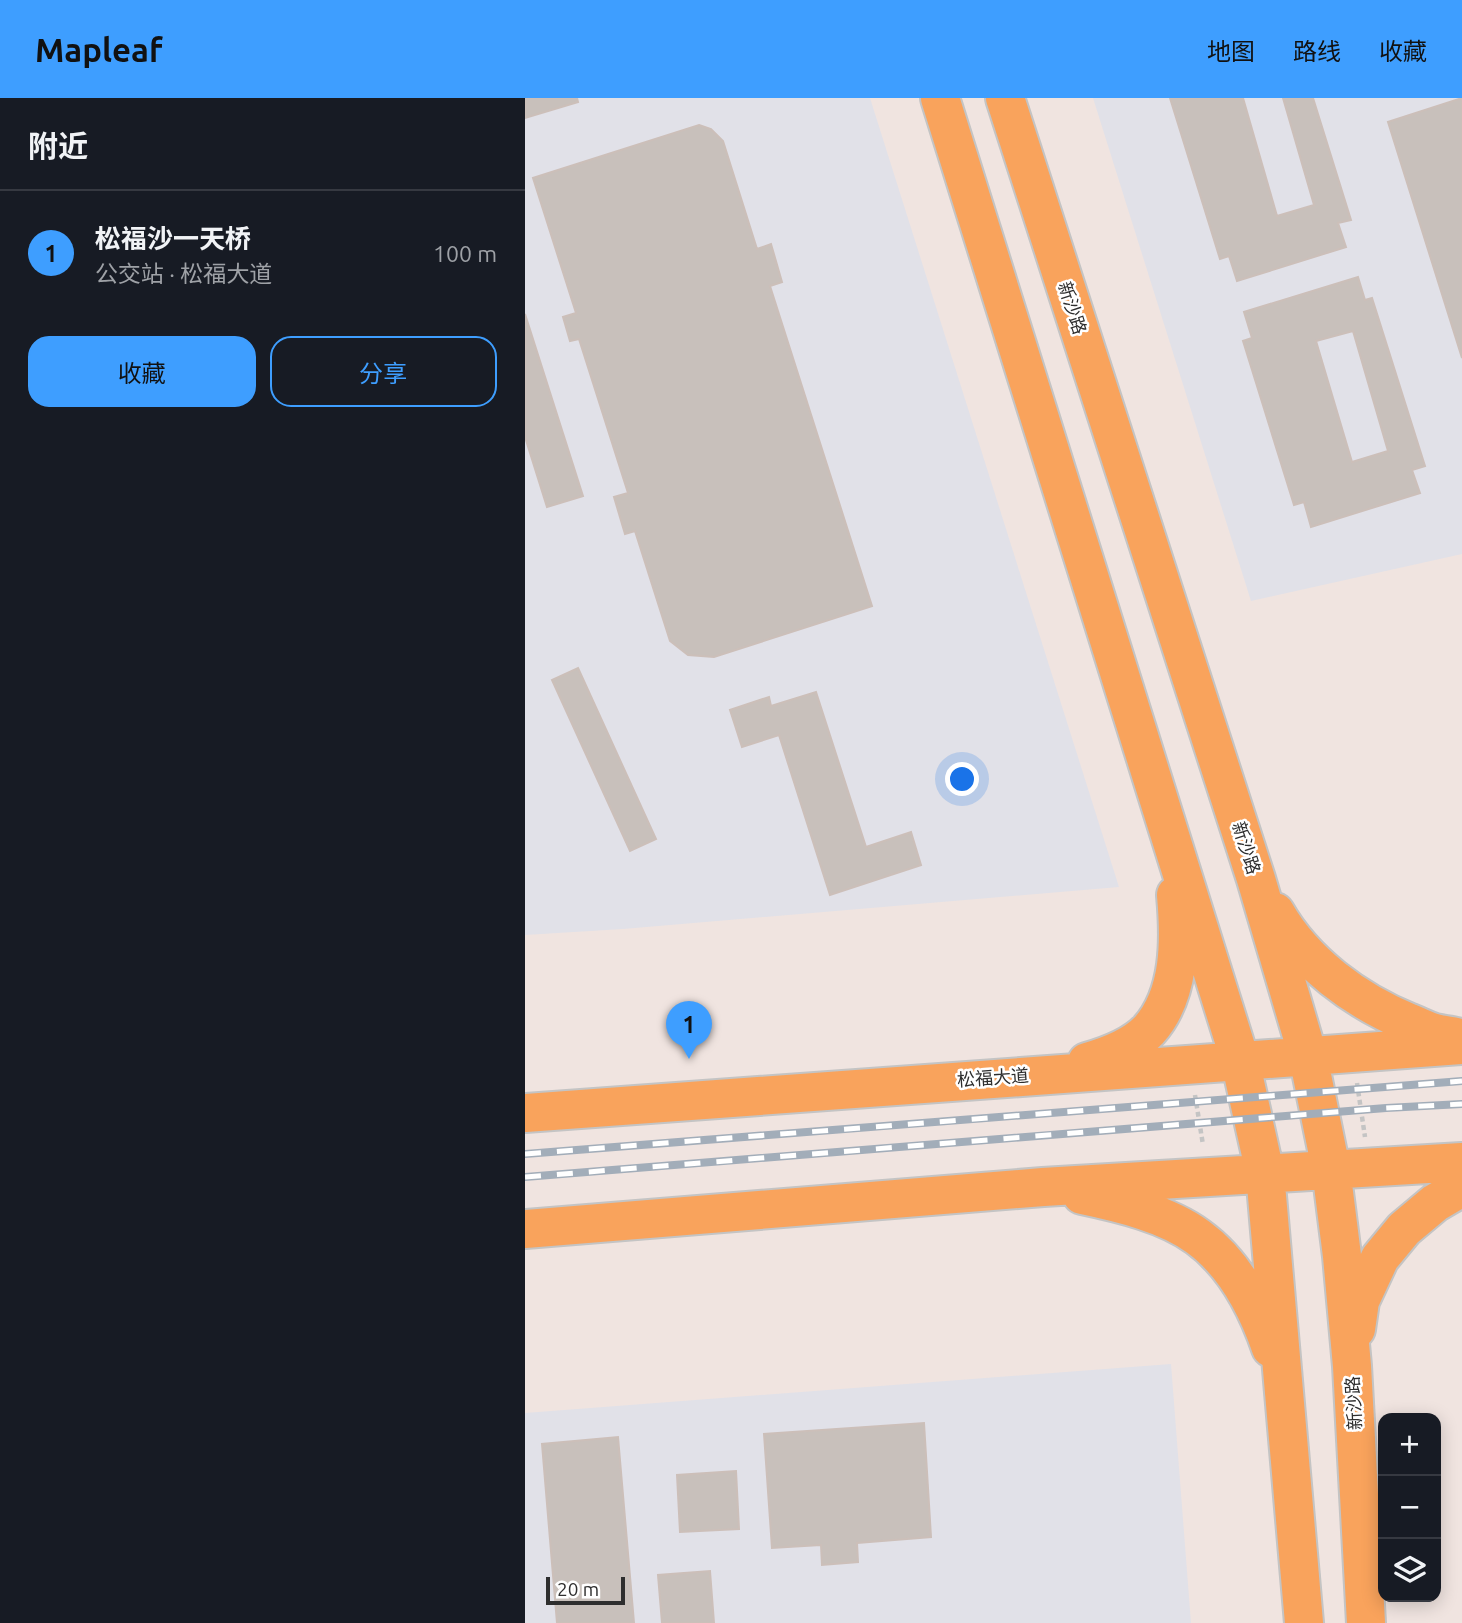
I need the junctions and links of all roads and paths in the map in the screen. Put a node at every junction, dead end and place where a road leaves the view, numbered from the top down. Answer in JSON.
{"nodes":[{"id":1,"x":940,"y":98,"type":"edge"},
{"id":2,"x":1005,"y":98,"type":"edge"},
{"id":3,"x":1172,"y":840,"type":"junction"},
{"id":4,"x":1256,"y":878,"type":"junction"},
{"id":5,"x":1462,"y":1037,"type":"edge"},
{"id":6,"x":1462,"y":1045,"type":"edge"},
{"id":7,"x":1308,"y":1056,"type":"junction"},
{"id":8,"x":1240,"y":1060,"type":"junction"},
{"id":9,"x":1050,"y":1074,"type":"junction"},
{"id":10,"x":1356,"y":1075,"type":"dead end"},
{"id":11,"x":1193,"y":1084,"type":"dead end"},
{"id":12,"x":525,"y":1113,"type":"edge"},
{"id":13,"x":1366,"y":1142,"type":"dead end"},
{"id":14,"x":1203,"y":1147,"type":"dead end"},
{"id":15,"x":1462,"y":1162,"type":"edge"},
{"id":16,"x":1331,"y":1169,"type":"junction"},
{"id":17,"x":1265,"y":1173,"type":"junction"},
{"id":18,"x":1043,"y":1186,"type":"junction"},
{"id":19,"x":1462,"y":1186,"type":"edge"},
{"id":20,"x":525,"y":1229,"type":"edge"},
{"id":21,"x":1352,"y":1366,"type":"junction"},
{"id":22,"x":1283,"y":1380,"type":"junction"},
{"id":23,"x":1304,"y":1623,"type":"edge"},
{"id":24,"x":1366,"y":1623,"type":"edge"}],
"edges":[{"from":1,"to":3,"type":"main road"},
{"from":2,"to":4,"type":"main road","name":"新沙路"},
{"from":3,"to":8,"type":"main road"},
{"from":3,"to":9,"type":"main road"},
{"from":4,"to":5,"type":"main road"},
{"from":4,"to":7,"type":"main road","name":"新沙路"},
{"from":6,"to":7,"type":"main road","name":"松福大道"},
{"from":7,"to":8,"type":"main road","name":"松福大道"},
{"from":7,"to":16,"type":"main road","name":"新沙路"},
{"from":8,"to":9,"type":"main road","name":"松福大道"},
{"from":8,"to":17,"type":"main road"},
{"from":9,"to":12,"type":"main road","name":"松福大道"},
{"from":10,"to":13,"type":"path"},
{"from":11,"to":14,"type":"path"},
{"from":15,"to":16,"type":"main road"},
{"from":16,"to":17,"type":"main road"},
{"from":16,"to":21,"type":"main road","name":"新沙路"},
{"from":17,"to":18,"type":"main road"},
{"from":17,"to":22,"type":"main road"},
{"from":18,"to":20,"type":"main road"},
{"from":18,"to":22,"type":"main road"},
{"from":19,"to":21,"type":"main road"},
{"from":21,"to":24,"type":"main road","name":"新沙路"},
{"from":22,"to":23,"type":"main road"}]}
